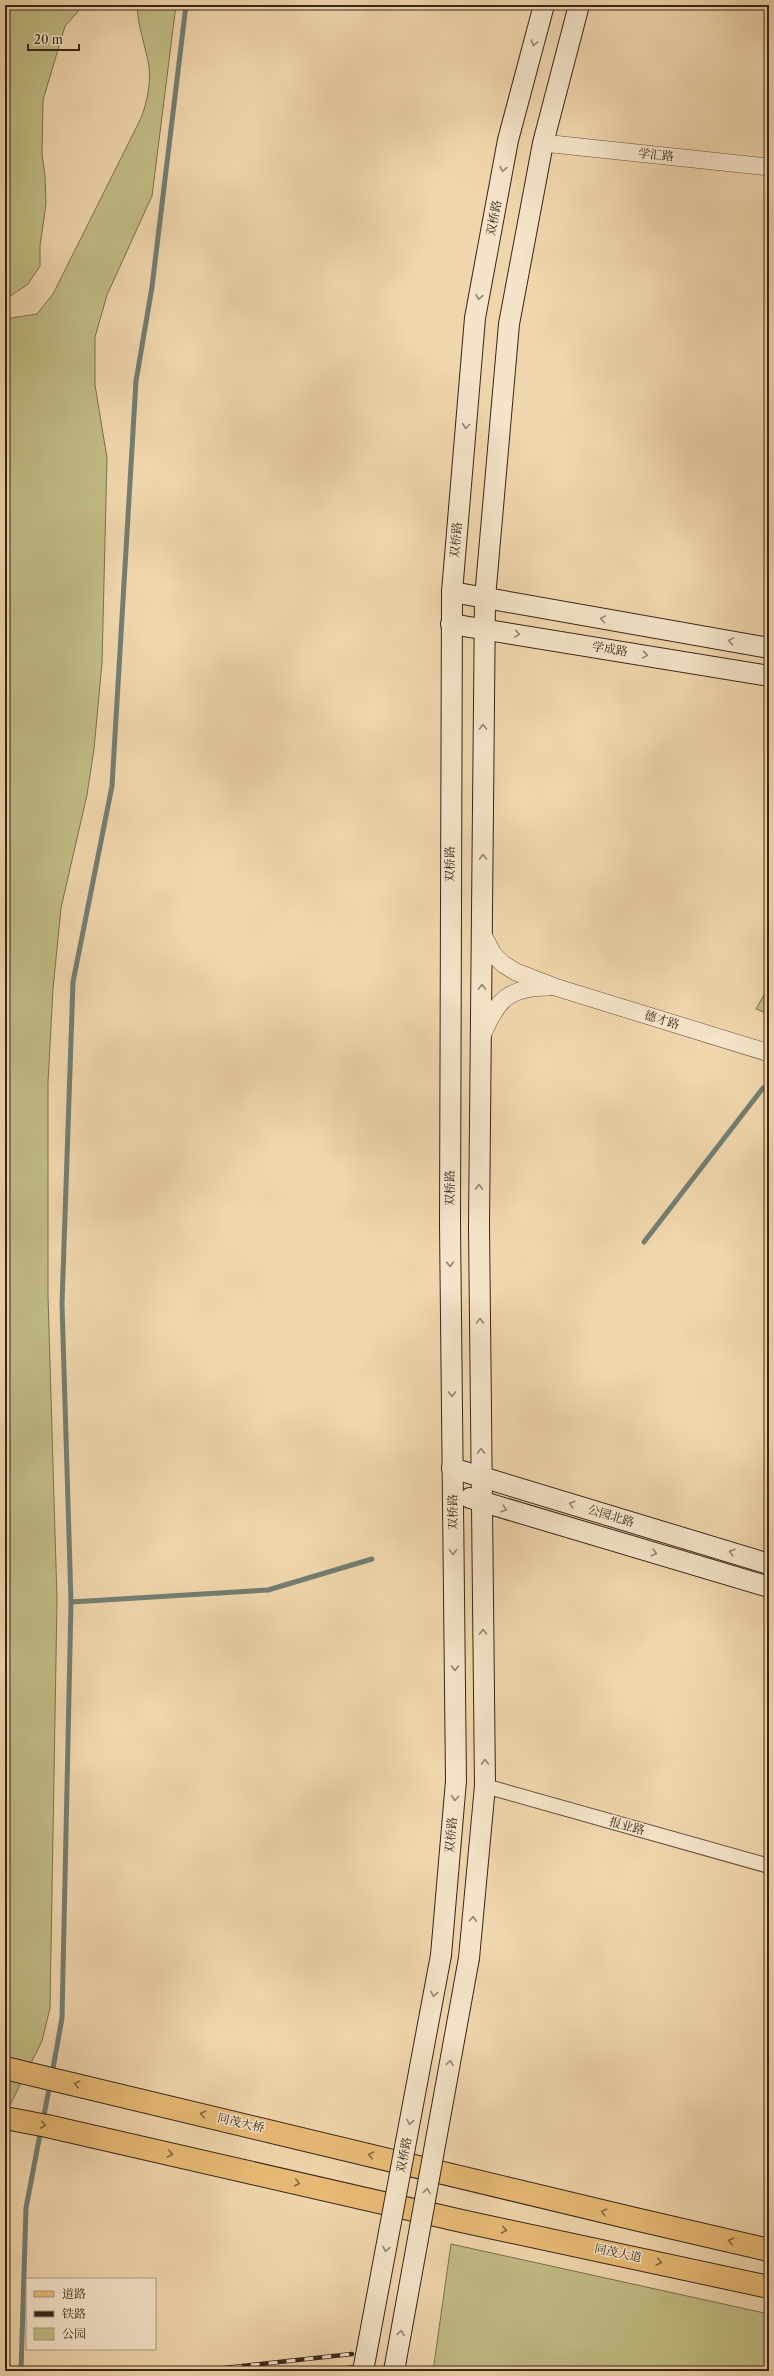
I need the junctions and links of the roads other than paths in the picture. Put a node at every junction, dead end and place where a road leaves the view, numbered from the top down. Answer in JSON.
{"nodes":[{"id":1,"x":544,"y":5,"type":"edge"},
{"id":2,"x":579,"y":5,"type":"edge"},
{"id":3,"x":543,"y":143,"type":"junction"},
{"id":4,"x":769,"y":168,"type":"edge"},
{"id":5,"x":452,"y":592,"type":"junction"},
{"id":6,"x":485,"y":598,"type":"junction"},
{"id":7,"x":450,"y":624,"type":"junction"},
{"id":8,"x":484,"y":629,"type":"junction"},
{"id":9,"x":769,"y":648,"type":"edge"},
{"id":10,"x":769,"y":676,"type":"edge"},
{"id":11,"x":482,"y":933,"type":"junction"},
{"id":12,"x":555,"y":987,"type":"junction"},
{"id":13,"x":481,"y":1039,"type":"junction"},
{"id":14,"x":769,"y":1053,"type":"edge"},
{"id":15,"x":452,"y":1468,"type":"junction"},
{"id":16,"x":482,"y":1476,"type":"junction"},
{"id":17,"x":453,"y":1494,"type":"junction"},
{"id":18,"x":482,"y":1502,"type":"junction"},
{"id":19,"x":769,"y":1564,"type":"edge"},
{"id":20,"x":769,"y":1587,"type":"edge"},
{"id":21,"x":485,"y":1786,"type":"junction"},
{"id":22,"x":769,"y":1866,"type":"edge"},
{"id":23,"x":5,"y":2068,"type":"edge"},
{"id":24,"x":5,"y":2118,"type":"edge"},
{"id":25,"x":769,"y":2250,"type":"edge"},
{"id":26,"x":769,"y":2287,"type":"edge"},
{"id":27,"x":363,"y":2371,"type":"edge"},
{"id":28,"x":394,"y":2371,"type":"edge"}],
"edges":[{"from":1,"to":5,"type":"main road","name":"双桥路","one_way":true},
{"from":2,"to":3,"type":"main road"},
{"from":3,"to":4,"type":"street","name":"学汇路"},
{"from":3,"to":6,"type":"main road"},
{"from":5,"to":6,"type":"main road"},
{"from":5,"to":7,"type":"main road","name":"双桥路"},
{"from":6,"to":8,"type":"main road"},
{"from":9,"to":6,"type":"main road","one_way":true},
{"from":7,"to":8,"type":"main road","name":"学成路"},
{"from":7,"to":15,"type":"main road","name":"双桥路","one_way":true},
{"from":8,"to":10,"type":"main road","name":"学成路","one_way":true},
{"from":11,"to":8,"type":"main road","one_way":true},
{"from":11,"to":12,"type":"street","name":"德才路"},
{"from":13,"to":11,"type":"main road","one_way":true},
{"from":12,"to":13,"type":"street","name":"德才路"},
{"from":12,"to":14,"type":"street","name":"德才路"},
{"from":16,"to":13,"type":"main road","one_way":true},
{"from":15,"to":16,"type":"main road","name":"公园北路"},
{"from":15,"to":17,"type":"main road","name":"双桥路"},
{"from":16,"to":18,"type":"main road"},
{"from":19,"to":16,"type":"main road","name":"公园北路","one_way":true},
{"from":17,"to":18,"type":"main road","name":"公园北路"},
{"from":17,"to":27,"type":"main road","name":"双桥路","one_way":true,"bridge":true},
{"from":18,"to":20,"type":"main road","name":"公园北路","one_way":true},
{"from":21,"to":18,"type":"main road","one_way":true},
{"from":21,"to":22,"type":"street","name":"报业路"},
{"from":28,"to":21,"type":"main road","one_way":true,"bridge":true},
{"from":25,"to":23,"type":"main road","name":"同茂大桥","one_way":true,"bridge":true},
{"from":24,"to":26,"type":"main road","name":"同茂大道","one_way":true,"bridge":true}]}
